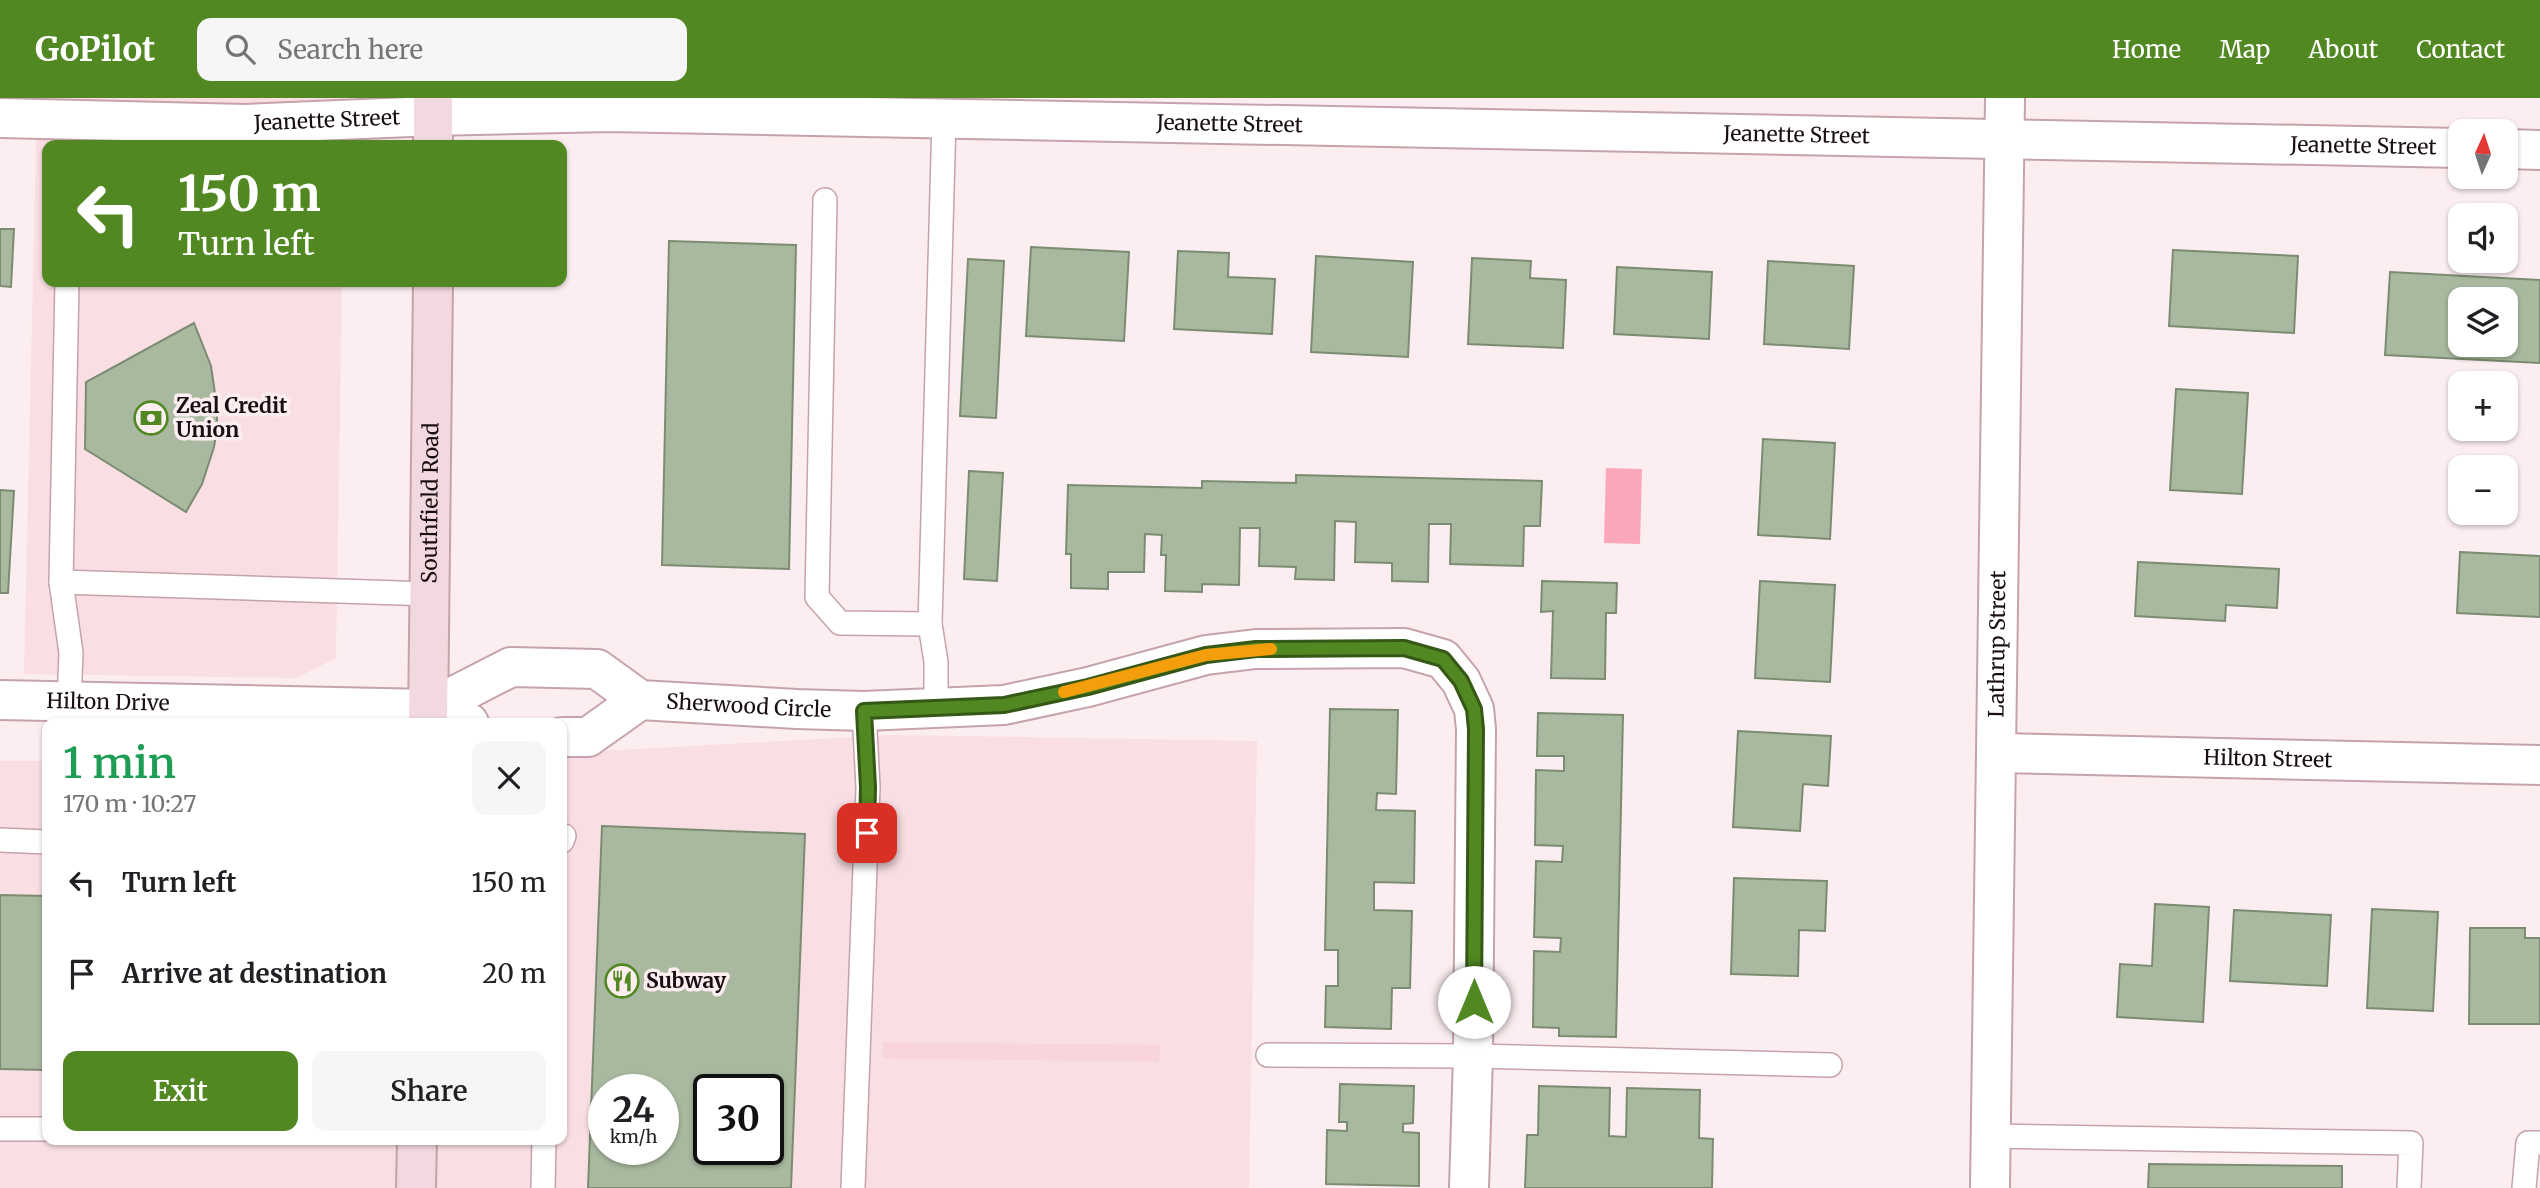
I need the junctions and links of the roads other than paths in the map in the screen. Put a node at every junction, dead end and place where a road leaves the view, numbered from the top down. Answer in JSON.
{"nodes":[{"id":1,"x":2005,"y":98,"type":"edge"},
{"id":2,"x":0,"y":118,"type":"edge"},
{"id":3,"x":944,"y":119,"type":"junction"},
{"id":4,"x":433,"y":120,"type":"edge"},
{"id":5,"x":2004,"y":138,"type":"junction"},
{"id":6,"x":2448,"y":148,"type":"edge"},
{"id":7,"x":2518,"y":149,"type":"edge"},
{"id":8,"x":2540,"y":149,"type":"edge"},
{"id":9,"x":825,"y":200,"type":"dead end"},
{"id":10,"x":67,"y":287,"type":"edge"},
{"id":11,"x":433,"y":287,"type":"edge"},
{"id":12,"x":61,"y":582,"type":"junction"},
{"id":13,"x":431,"y":594,"type":"junction"},
{"id":14,"x":930,"y":624,"type":"junction"},
{"id":15,"x":0,"y":700,"type":"edge"},
{"id":16,"x":640,"y":700,"type":"junction"},
{"id":17,"x":69,"y":702,"type":"junction"},
{"id":18,"x":936,"y":709,"type":"junction"},
{"id":19,"x":864,"y":711,"type":"junction"},
{"id":20,"x":428,"y":716,"type":"edge"},
{"id":21,"x":567,"y":737,"type":"edge"},
{"id":22,"x":1997,"y":753,"type":"junction"},
{"id":23,"x":2540,"y":765,"type":"edge"},
{"id":24,"x":0,"y":840,"type":"edge"},
{"id":25,"x":42,"y":842,"type":"edge"},
{"id":26,"x":1268,"y":1055,"type":"dead end"},
{"id":27,"x":1473,"y":1056,"type":"junction"},
{"id":28,"x":1829,"y":1065,"type":"dead end"},
{"id":29,"x":0,"y":1129,"type":"edge"},
{"id":30,"x":42,"y":1129,"type":"edge"},
{"id":31,"x":1991,"y":1136,"type":"junction"},
{"id":32,"x":2540,"y":1143,"type":"edge"},
{"id":33,"x":417,"y":1145,"type":"edge"},
{"id":34,"x":544,"y":1145,"type":"edge"},
{"id":35,"x":416,"y":1188,"type":"edge"},
{"id":36,"x":543,"y":1188,"type":"edge"},
{"id":37,"x":853,"y":1188,"type":"edge"},
{"id":38,"x":1469,"y":1188,"type":"edge"},
{"id":39,"x":1990,"y":1188,"type":"edge"},
{"id":40,"x":2409,"y":1188,"type":"edge"},
{"id":41,"x":2524,"y":1188,"type":"edge"}],
"edges":[{"from":1,"to":5,"type":"street","name":"Lathrup Street"},
{"from":2,"to":4,"type":"street","name":"Jeanette Street"},
{"from":3,"to":4,"type":"street","name":"Jeanette Street"},
{"from":3,"to":5,"type":"street","name":"Jeanette Street"},
{"from":3,"to":14,"type":"lane"},
{"from":5,"to":6,"type":"street","name":"Jeanette Street"},
{"from":5,"to":22,"type":"street","name":"Lathrup Street"},
{"from":7,"to":8,"type":"street"},
{"from":9,"to":14,"type":"lane"},
{"from":10,"to":12,"type":"lane"},
{"from":11,"to":13,"type":"main road","name":"Southfield Road"},
{"from":12,"to":13,"type":"lane"},
{"from":12,"to":17,"type":"lane"},
{"from":13,"to":20,"type":"main road","name":"Southfield Road"},
{"from":14,"to":18,"type":"lane"},
{"from":15,"to":17,"type":"street","name":"Hilton Drive"},
{"from":16,"to":19,"type":"street","name":"Sherwood Circle"},
{"from":16,"to":20,"type":"street","name":"Sherwood Circle"},
{"from":16,"to":21,"type":"street","name":"Sherwood Circle"},
{"from":17,"to":20,"type":"street","name":"Hilton Drive"},
{"from":18,"to":19,"type":"street","name":"Sherwood Circle"},
{"from":18,"to":27,"type":"street","name":"Sherwood Circle"},
{"from":19,"to":37,"type":"lane"},
{"from":22,"to":23,"type":"street","name":"Hilton Street"},
{"from":22,"to":31,"type":"street","name":"Lathrup Street"},
{"from":24,"to":25,"type":"lane"},
{"from":26,"to":27,"type":"lane"},
{"from":27,"to":28,"type":"lane"},
{"from":27,"to":38,"type":"street","name":"Sherwood Circle"},
{"from":29,"to":30,"type":"lane"},
{"from":31,"to":39,"type":"street","name":"Lathrup Street"},
{"from":31,"to":40,"type":"lane"},
{"from":32,"to":41,"type":"lane"},
{"from":33,"to":35,"type":"main road"},
{"from":34,"to":36,"type":"lane"}]}
